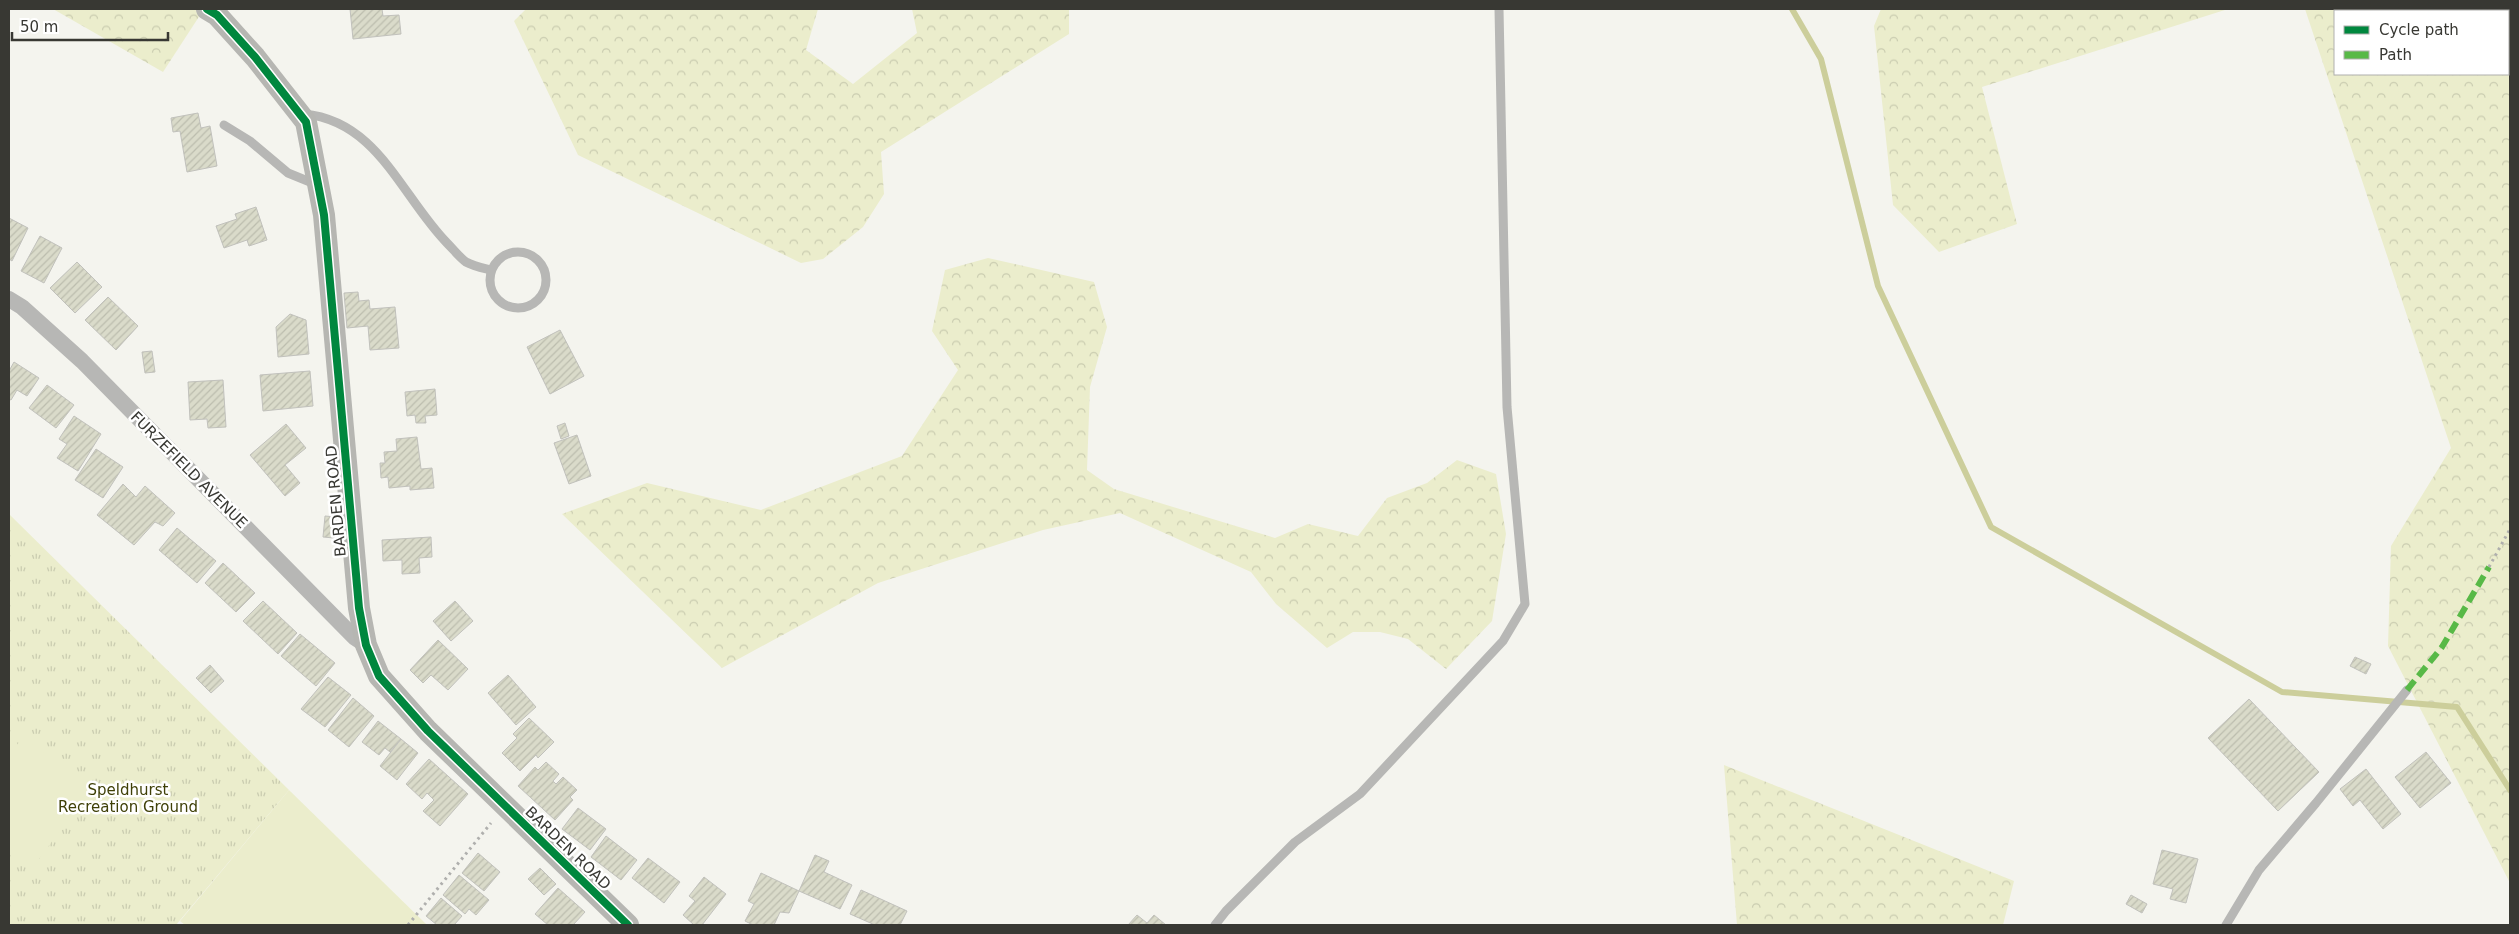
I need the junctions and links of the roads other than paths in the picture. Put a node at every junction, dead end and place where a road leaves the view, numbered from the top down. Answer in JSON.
{"nodes":[{"id":1,"x":207,"y":9,"type":"edge"},
{"id":2,"x":1499,"y":9,"type":"edge"},
{"id":3,"x":299,"y":114,"type":"junction"},
{"id":4,"x":224,"y":125,"type":"dead end"},
{"id":5,"x":316,"y":184,"type":"junction"},
{"id":6,"x":491,"y":270,"type":"junction"},
{"id":7,"x":9,"y":299,"type":"edge"},
{"id":8,"x":366,"y":645,"type":"junction"},
{"id":9,"x":2407,"y":690,"type":"dead end"},
{"id":10,"x":628,"y":925,"type":"edge"},
{"id":11,"x":1215,"y":925,"type":"edge"},
{"id":12,"x":2226,"y":925,"type":"edge"}],
"edges":[{"from":1,"to":3,"type":"street","name":"BARDEN ROAD"},
{"from":2,"to":11,"type":"lane"},
{"from":3,"to":5,"type":"street","name":"BARDEN ROAD"},
{"from":3,"to":6,"type":"lane"},
{"from":4,"to":5,"type":"lane"},
{"from":5,"to":8,"type":"street","name":"BARDEN ROAD"},
{"from":6,"to":6,"type":"lane"},
{"from":7,"to":8,"type":"street","name":"FURZEFIELD AVENUE"},
{"from":8,"to":10,"type":"street","name":"BARDEN ROAD"},
{"from":9,"to":12,"type":"lane"}]}
